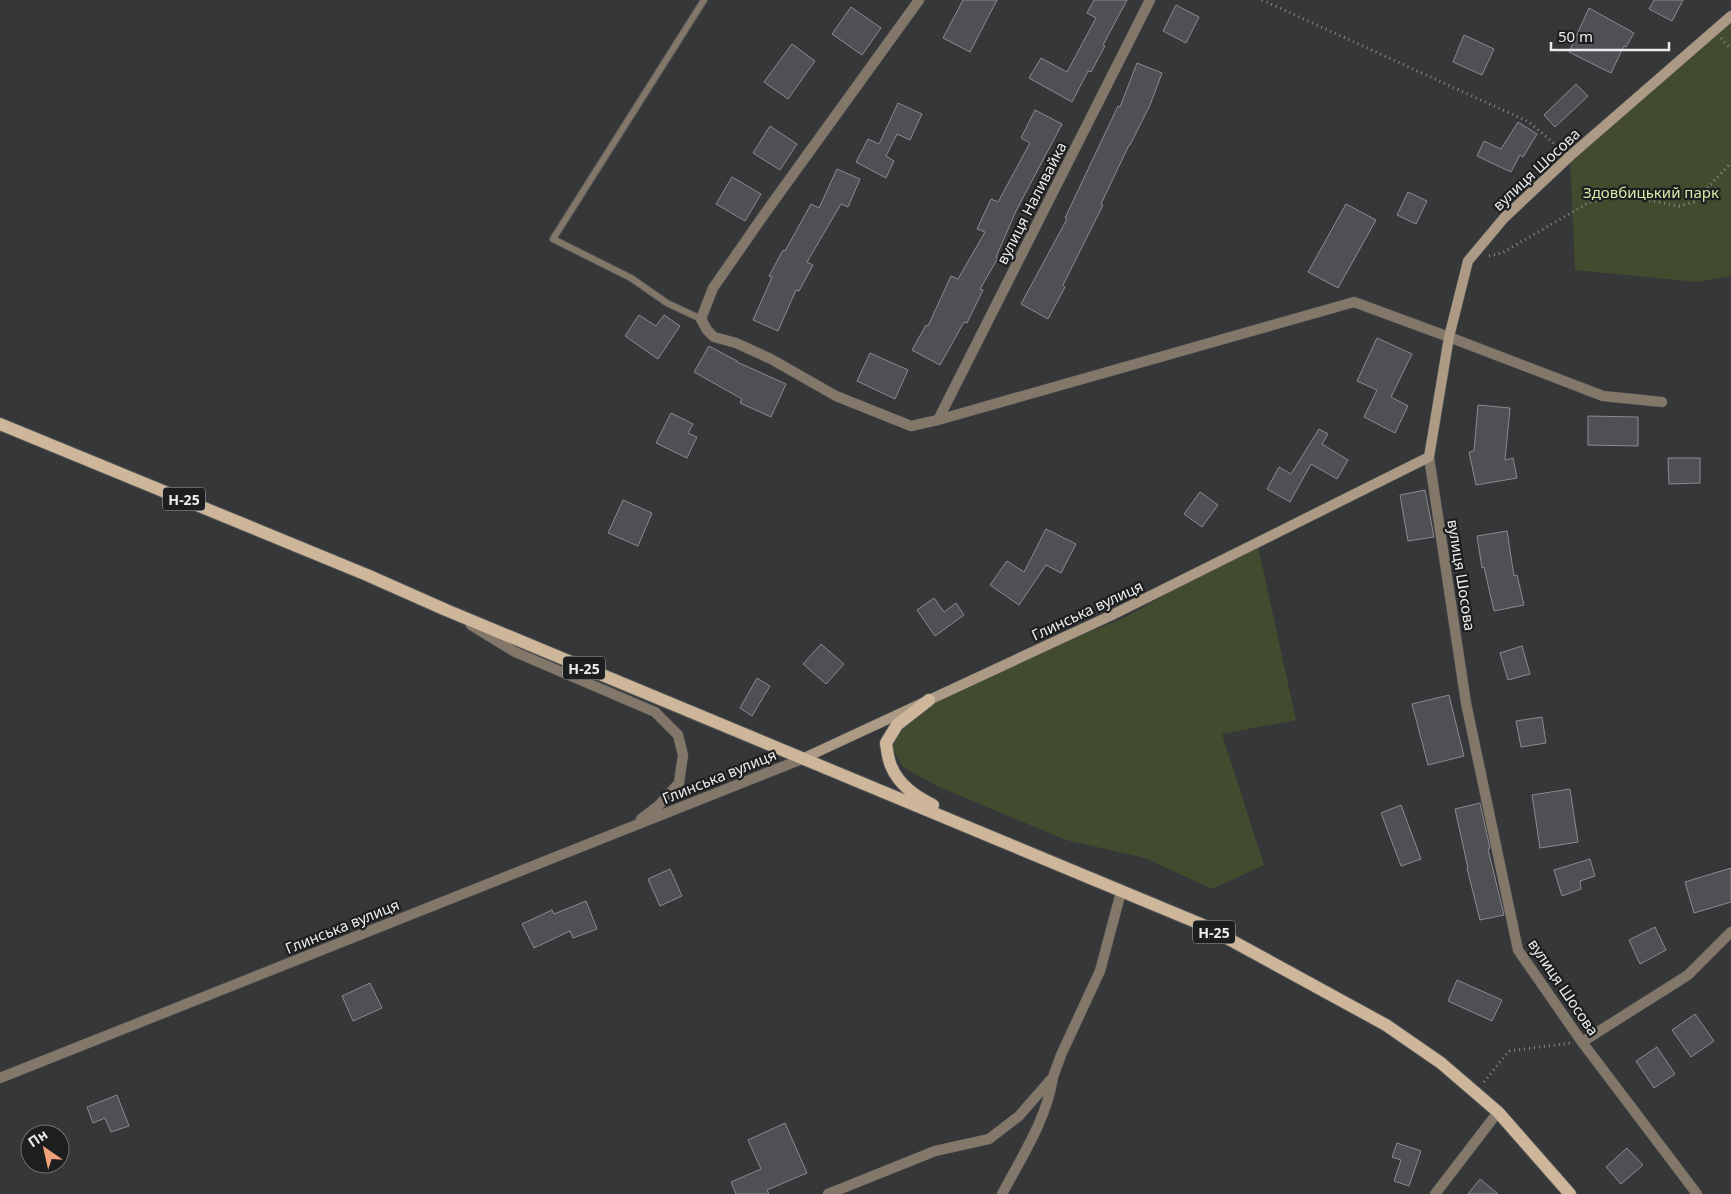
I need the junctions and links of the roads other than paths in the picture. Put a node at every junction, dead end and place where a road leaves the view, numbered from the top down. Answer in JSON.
{"nodes":[{"id":1,"x":704,"y":0,"type":"edge"},
{"id":2,"x":919,"y":0,"type":"edge"},
{"id":3,"x":1150,"y":0,"type":"edge"},
{"id":4,"x":1731,"y":16,"type":"edge"},
{"id":5,"x":701,"y":319,"type":"junction"},
{"id":6,"x":1449,"y":337,"type":"junction"},
{"id":7,"x":1662,"y":402,"type":"dead end"},
{"id":8,"x":938,"y":420,"type":"junction"},
{"id":9,"x":0,"y":424,"type":"edge"},
{"id":10,"x":1428,"y":457,"type":"junction"},
{"id":11,"x":446,"y":610,"type":"junction"},
{"id":12,"x":929,"y":700,"type":"junction"},
{"id":13,"x":802,"y":759,"type":"junction"},
{"id":14,"x":632,"y":827,"type":"junction"},
{"id":15,"x":996,"y":840,"type":"junction"},
{"id":16,"x":1121,"y":892,"type":"junction"},
{"id":17,"x":1731,"y":932,"type":"edge"},
{"id":18,"x":1582,"y":1042,"type":"junction"},
{"id":19,"x":1053,"y":1077,"type":"junction"},
{"id":20,"x":0,"y":1078,"type":"edge"},
{"id":21,"x":1498,"y":1112,"type":"junction"},
{"id":22,"x":828,"y":1194,"type":"edge"},
{"id":23,"x":1002,"y":1194,"type":"edge"},
{"id":24,"x":1434,"y":1194,"type":"edge"},
{"id":25,"x":1570,"y":1194,"type":"edge"},
{"id":26,"x":1697,"y":1194,"type":"edge"}],
"edges":[{"from":1,"to":5,"type":"lane"},
{"from":2,"to":5,"type":"street"},
{"from":3,"to":8,"type":"street","name":"вулиця Наливайка"},
{"from":4,"to":6,"type":"main road","name":"вулиця Шосова"},
{"from":5,"to":8,"type":"street"},
{"from":6,"to":7,"type":"street"},
{"from":6,"to":8,"type":"street"},
{"from":6,"to":10,"type":"main road","name":"вулиця Шосова"},
{"from":9,"to":11,"type":"main road","number":"Н-25"},
{"from":10,"to":12,"type":"main road","name":"Глинська вулиця"},
{"from":10,"to":18,"type":"street","name":"вулиця Шосова"},
{"from":11,"to":13,"type":"main road","number":"Н-25"},
{"from":11,"to":14,"type":"street"},
{"from":12,"to":13,"type":"main road","name":"Глинська вулиця"},
{"from":12,"to":15,"type":"main road"},
{"from":13,"to":14,"type":"street","name":"Глинська вулиця"},
{"from":13,"to":15,"type":"main road","number":"Н-25"},
{"from":14,"to":20,"type":"street","name":"Глинська вулиця"},
{"from":15,"to":16,"type":"main road","number":"Н-25"},
{"from":16,"to":19,"type":"street"},
{"from":16,"to":21,"type":"main road","number":"Н-25"},
{"from":17,"to":18,"type":"street"},
{"from":18,"to":26,"type":"street","name":"вулиця Шосова"},
{"from":19,"to":22,"type":"street"},
{"from":19,"to":23,"type":"street"},
{"from":21,"to":24,"type":"street"},
{"from":21,"to":25,"type":"main road","number":"Н-25"}]}
